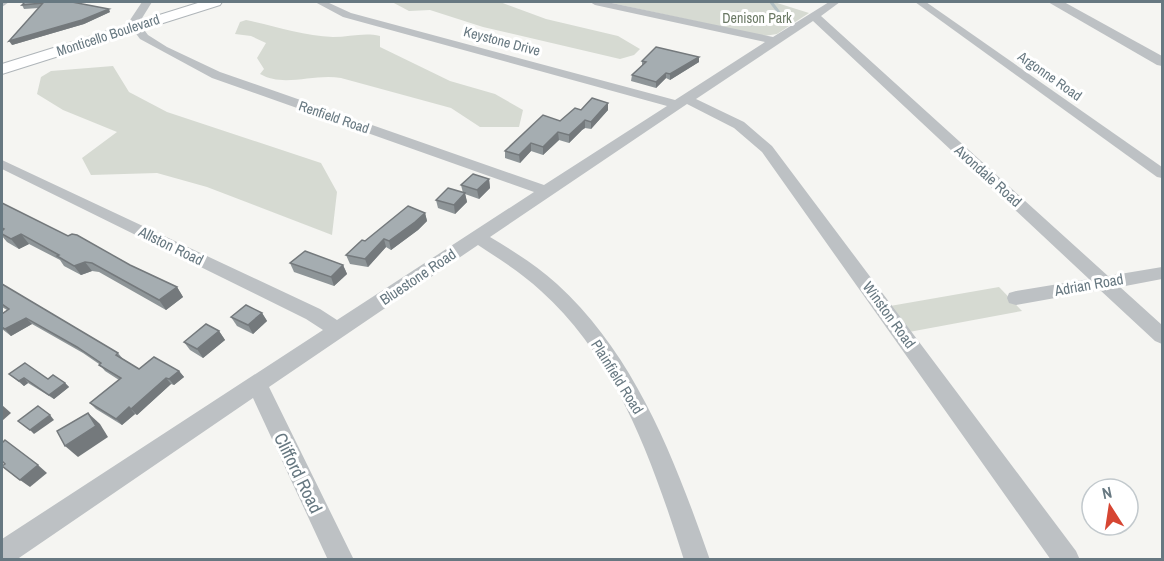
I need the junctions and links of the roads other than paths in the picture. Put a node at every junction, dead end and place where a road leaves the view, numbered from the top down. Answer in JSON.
{"nodes":[{"id":1,"x":147,"y":2,"type":"edge"},
{"id":2,"x":190,"y":2,"type":"edge"},
{"id":3,"x":215,"y":2,"type":"edge"},
{"id":4,"x":321,"y":2,"type":"edge"},
{"id":5,"x":595,"y":2,"type":"edge"},
{"id":6,"x":835,"y":2,"type":"edge"},
{"id":7,"x":920,"y":2,"type":"edge"},
{"id":8,"x":1055,"y":2,"type":"edge"},
{"id":9,"x":1077,"y":2,"type":"edge"},
{"id":10,"x":814,"y":16,"type":"junction"},
{"id":11,"x":135,"y":23,"type":"junction"},
{"id":12,"x":775,"y":41,"type":"junction"},
{"id":13,"x":1162,"y":48,"type":"edge"},
{"id":14,"x":2,"y":62,"type":"edge"},
{"id":15,"x":1162,"y":62,"type":"edge"},
{"id":16,"x":2,"y":69,"type":"edge"},
{"id":17,"x":681,"y":102,"type":"junction"},
{"id":18,"x":2,"y":164,"type":"edge"},
{"id":19,"x":1162,"y":174,"type":"edge"},
{"id":20,"x":546,"y":191,"type":"junction"},
{"id":21,"x":478,"y":237,"type":"junction"},
{"id":22,"x":1162,"y":273,"type":"edge"},
{"id":23,"x":1105,"y":283,"type":"junction"},
{"id":24,"x":1016,"y":298,"type":"dead end"},
{"id":25,"x":339,"y":331,"type":"junction"},
{"id":26,"x":1162,"y":336,"type":"edge"},
{"id":27,"x":257,"y":385,"type":"junction"},
{"id":28,"x":6,"y":544,"type":"edge"},
{"id":29,"x":341,"y":560,"type":"edge"},
{"id":30,"x":697,"y":560,"type":"edge"},
{"id":31,"x":1067,"y":560,"type":"edge"}],
"edges":[{"from":1,"to":11,"type":"street"},
{"from":2,"to":11,"type":"main road","name":"Monticello Boulevard"},
{"from":3,"to":11,"type":"main road","name":"Monticello Boulevard"},
{"from":4,"to":17,"type":"street","name":"Keystone Drive"},
{"from":5,"to":12,"type":"street"},
{"from":6,"to":10,"type":"street","name":"Bluestone Road"},
{"from":7,"to":19,"type":"street","name":"Argonne Road"},
{"from":8,"to":15,"type":"street"},
{"from":9,"to":13,"type":"street"},
{"from":10,"to":12,"type":"street","name":"Bluestone Road"},
{"from":10,"to":23,"type":"street","name":"Avondale Road"},
{"from":11,"to":14,"type":"main road","name":"Monticello Boulevard"},
{"from":11,"to":16,"type":"main road","name":"Monticello Boulevard"},
{"from":11,"to":20,"type":"street","name":"Renfield Road"},
{"from":12,"to":17,"type":"street","name":"Bluestone Road"},
{"from":17,"to":20,"type":"street","name":"Bluestone Road"},
{"from":17,"to":31,"type":"street","name":"Winston Road"},
{"from":18,"to":25,"type":"street","name":"Allston Road"},
{"from":20,"to":21,"type":"street","name":"Bluestone Road"},
{"from":21,"to":25,"type":"street","name":"Bluestone Road"},
{"from":21,"to":30,"type":"street","name":"Plainfield Road"},
{"from":22,"to":23,"type":"street","name":"Adrian Road"},
{"from":23,"to":24,"type":"street","name":"Adrian Road"},
{"from":23,"to":26,"type":"street","name":"Avondale Road"},
{"from":25,"to":27,"type":"street","name":"Bluestone Road"},
{"from":27,"to":28,"type":"street","name":"Bluestone Road"},
{"from":27,"to":29,"type":"street","name":"Clifford Road"}]}
